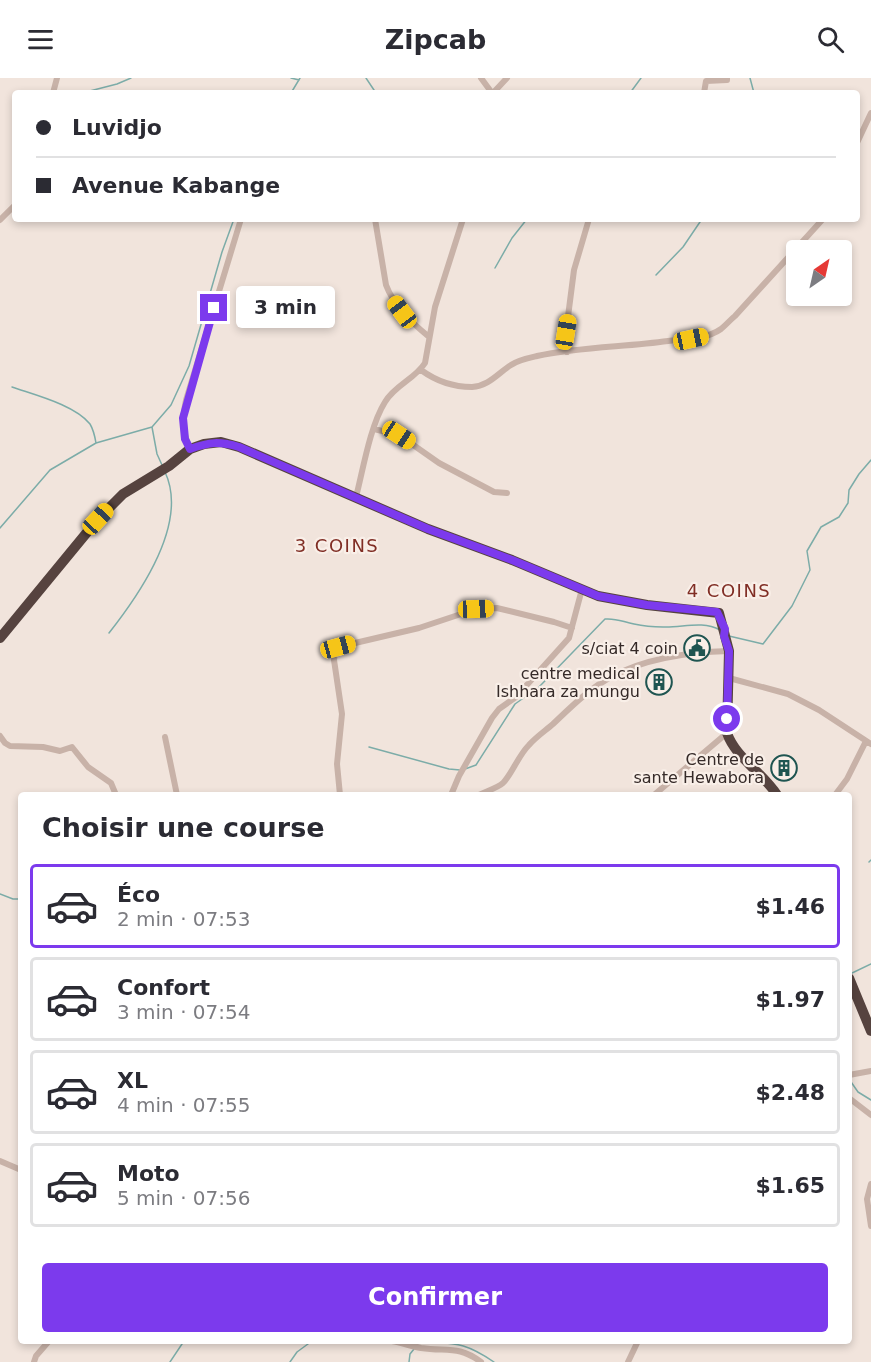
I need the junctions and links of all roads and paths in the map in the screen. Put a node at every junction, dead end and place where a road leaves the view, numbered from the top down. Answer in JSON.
{"nodes":[{"id":1,"x":481,"y":78,"type":"edge"},
{"id":2,"x":507,"y":78,"type":"edge"},
{"id":3,"x":727,"y":78,"type":"edge"},
{"id":4,"x":491,"y":90,"type":"edge"},
{"id":5,"x":496,"y":90,"type":"edge"},
{"id":6,"x":704,"y":90,"type":"edge"},
{"id":7,"x":871,"y":113,"type":"edge"},
{"id":8,"x":860,"y":136,"type":"edge"},
{"id":9,"x":12,"y":208,"type":"edge"},
{"id":10,"x":0,"y":220,"type":"edge"},
{"id":11,"x":240,"y":222,"type":"edge"},
{"id":12,"x":376,"y":222,"type":"edge"},
{"id":13,"x":462,"y":222,"type":"edge"},
{"id":14,"x":588,"y":222,"type":"edge"},
{"id":15,"x":820,"y":222,"type":"edge"},
{"id":16,"x":429,"y":336,"type":"junction"},
{"id":17,"x":567,"y":352,"type":"junction"},
{"id":18,"x":421,"y":370,"type":"junction"},
{"id":19,"x":374,"y":429,"type":"junction"},
{"id":20,"x":190,"y":449,"type":"junction"},
{"id":21,"x":507,"y":493,"type":"dead end"},
{"id":22,"x":356,"y":497,"type":"junction"},
{"id":23,"x":582,"y":589,"type":"junction"},
{"id":24,"x":572,"y":628,"type":"junction"},
{"id":25,"x":0,"y":638,"type":"edge"},
{"id":26,"x":729,"y":651,"type":"junction"},
{"id":27,"x":729,"y":678,"type":"junction"},
{"id":28,"x":727,"y":734,"type":"junction"},
{"id":29,"x":0,"y":736,"type":"edge"},
{"id":30,"x":165,"y":737,"type":"dead end"},
{"id":31,"x":869,"y":743,"type":"edge"},
{"id":32,"x":115,"y":792,"type":"edge"},
{"id":33,"x":176,"y":792,"type":"edge"},
{"id":34,"x":340,"y":792,"type":"edge"},
{"id":35,"x":452,"y":792,"type":"edge"},
{"id":36,"x":485,"y":792,"type":"edge"},
{"id":37,"x":658,"y":792,"type":"edge"},
{"id":38,"x":775,"y":792,"type":"edge"},
{"id":39,"x":838,"y":792,"type":"edge"},
{"id":40,"x":852,"y":985,"type":"edge"},
{"id":41,"x":871,"y":1031,"type":"edge"},
{"id":42,"x":871,"y":1071,"type":"edge"},
{"id":43,"x":852,"y":1074,"type":"edge"},
{"id":44,"x":852,"y":1100,"type":"edge"},
{"id":45,"x":871,"y":1115,"type":"edge"},
{"id":46,"x":0,"y":1161,"type":"edge"},
{"id":47,"x":18,"y":1169,"type":"edge"},
{"id":48,"x":871,"y":1184,"type":"edge"},
{"id":49,"x":871,"y":1226,"type":"edge"},
{"id":50,"x":47,"y":1344,"type":"edge"},
{"id":51,"x":406,"y":1344,"type":"edge"},
{"id":52,"x":637,"y":1344,"type":"edge"},
{"id":53,"x":35,"y":1359,"type":"edge"},
{"id":54,"x":28,"y":1362,"type":"edge"},
{"id":55,"x":481,"y":1362,"type":"edge"},
{"id":56,"x":628,"y":1362,"type":"edge"}],
"edges":[{"from":1,"to":4,"type":"street"},
{"from":2,"to":5,"type":"street"},
{"from":3,"to":6,"type":"street"},
{"from":7,"to":8,"type":"street"},
{"from":9,"to":10,"type":"street"},
{"from":11,"to":20,"type":"street"},
{"from":12,"to":16,"type":"street"},
{"from":13,"to":16,"type":"street"},
{"from":14,"to":17,"type":"street"},
{"from":15,"to":17,"type":"street"},
{"from":16,"to":18,"type":"street"},
{"from":17,"to":18,"type":"street"},
{"from":18,"to":19,"type":"street"},
{"from":19,"to":21,"type":"street"},
{"from":19,"to":22,"type":"street"},
{"from":20,"to":22,"type":"highway"},
{"from":20,"to":25,"type":"highway"},
{"from":22,"to":23,"type":"highway"},
{"from":23,"to":24,"type":"street"},
{"from":23,"to":26,"type":"highway"},
{"from":24,"to":34,"type":"street"},
{"from":24,"to":35,"type":"street"},
{"from":26,"to":27,"type":"highway"},
{"from":26,"to":36,"type":"street"},
{"from":27,"to":28,"type":"highway"},
{"from":27,"to":31,"type":"street"},
{"from":28,"to":37,"type":"street"},
{"from":28,"to":38,"type":"highway"},
{"from":29,"to":32,"type":"street"},
{"from":30,"to":33,"type":"street"},
{"from":31,"to":39,"type":"street"},
{"from":40,"to":41,"type":"highway"},
{"from":42,"to":43,"type":"street"},
{"from":44,"to":45,"type":"street"},
{"from":46,"to":47,"type":"street"},
{"from":48,"to":49,"type":"street"},
{"from":50,"to":53,"type":"street"},
{"from":51,"to":55,"type":"street"},
{"from":52,"to":56,"type":"street"},
{"from":53,"to":54,"type":"street"}]}
